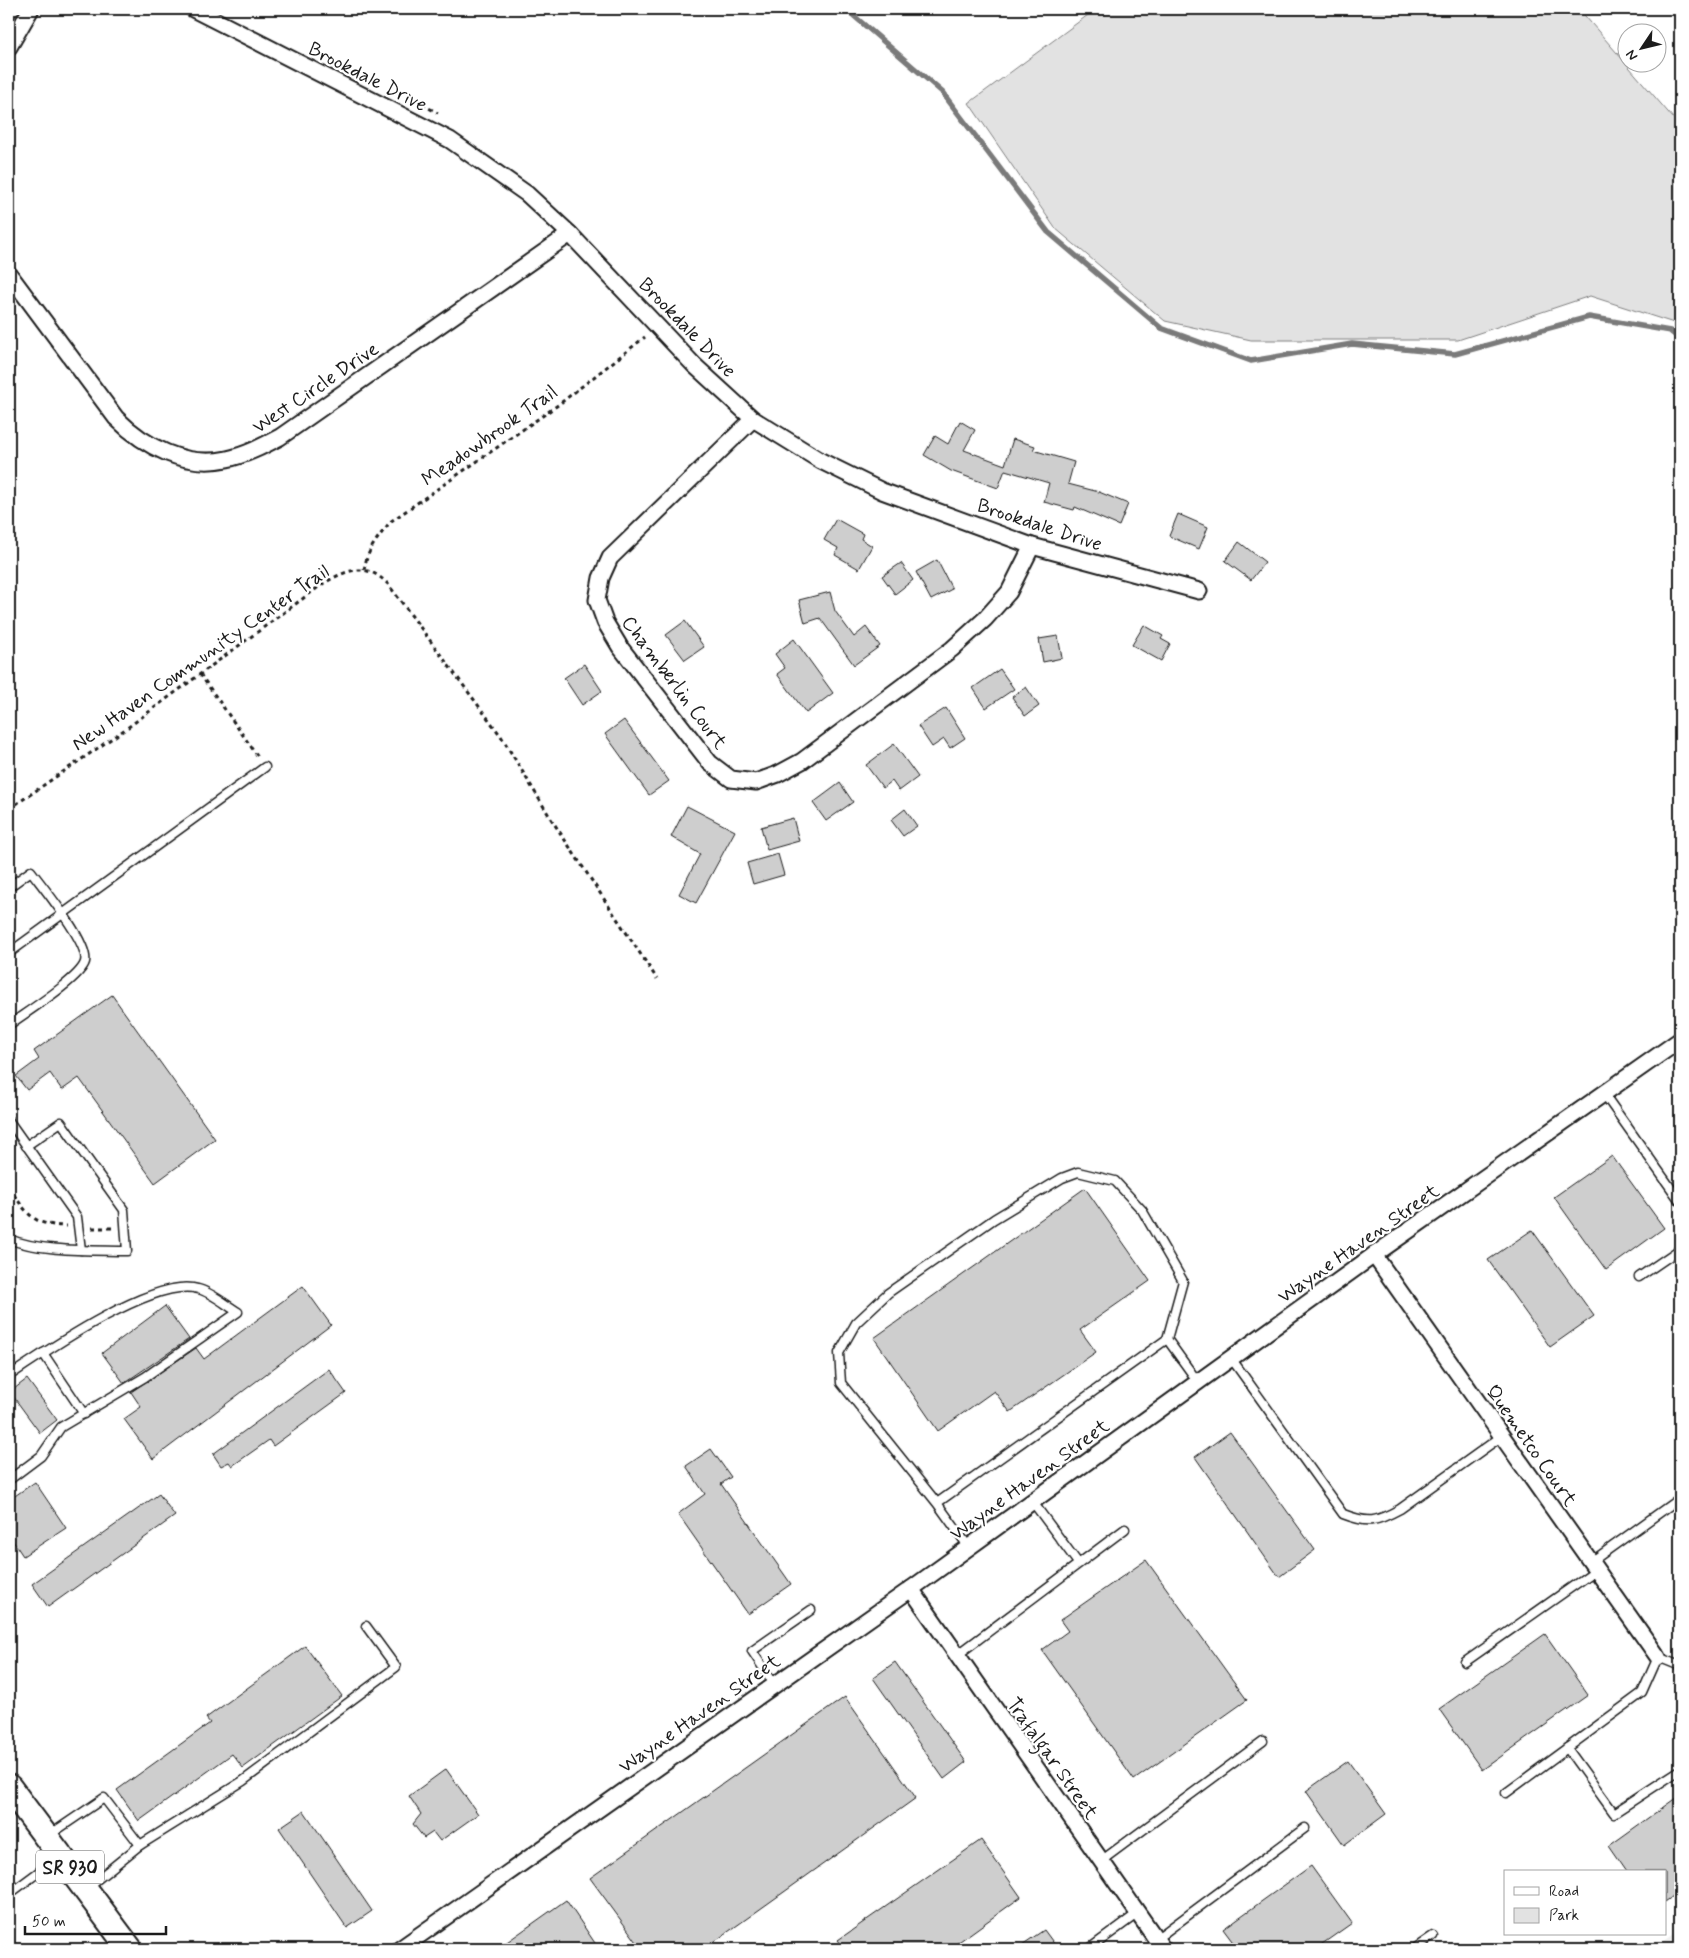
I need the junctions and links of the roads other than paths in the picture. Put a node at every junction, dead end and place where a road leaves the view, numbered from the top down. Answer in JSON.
{"nodes":[{"id":1,"x":30,"y":9,"type":"edge"},
{"id":2,"x":192,"y":9,"type":"edge"},
{"id":3,"x":9,"y":47,"type":"edge"},
{"id":4,"x":570,"y":234,"type":"junction"},
{"id":5,"x":9,"y":274,"type":"edge"},
{"id":6,"x":753,"y":419,"type":"junction"},
{"id":7,"x":1032,"y":546,"type":"junction"},
{"id":8,"x":1199,"y":591,"type":"dead end"},
{"id":9,"x":266,"y":767,"type":"road end"},
{"id":10,"x":9,"y":887,"type":"edge"},
{"id":11,"x":62,"y":914,"type":"junction"},
{"id":12,"x":9,"y":953,"type":"edge"},
{"id":13,"x":9,"y":1025,"type":"edge"},
{"id":14,"x":1680,"y":1040,"type":"edge"},
{"id":15,"x":1604,"y":1094,"type":"junction"},
{"id":16,"x":9,"y":1121,"type":"edge"},
{"id":17,"x":26,"y":1146,"type":"junction"},
{"id":18,"x":1680,"y":1201,"type":"edge"},
{"id":19,"x":9,"y":1239,"type":"edge"},
{"id":20,"x":1680,"y":1249,"type":"edge"},
{"id":21,"x":81,"y":1250,"type":"junction"},
{"id":22,"x":1374,"y":1255,"type":"junction"},
{"id":23,"x":1639,"y":1277,"type":"dead end"},
{"id":24,"x":1167,"y":1339,"type":"junction"},
{"id":25,"x":43,"y":1353,"type":"junction"},
{"id":26,"x":1231,"y":1358,"type":"junction"},
{"id":27,"x":9,"y":1376,"type":"edge"},
{"id":28,"x":1198,"y":1382,"type":"junction"},
{"id":29,"x":84,"y":1414,"type":"junction"},
{"id":30,"x":1502,"y":1436,"type":"junction"},
{"id":31,"x":9,"y":1480,"type":"edge"},
{"id":32,"x":1680,"y":1498,"type":"edge"},
{"id":33,"x":1032,"y":1501,"type":"junction"},
{"id":34,"x":937,"y":1503,"type":"junction"},
{"id":35,"x":1124,"y":1529,"type":"dead end"},
{"id":36,"x":968,"y":1546,"type":"junction"},
{"id":37,"x":1078,"y":1563,"type":"junction"},
{"id":38,"x":1594,"y":1566,"type":"junction"},
{"id":39,"x":911,"y":1589,"type":"junction"},
{"id":40,"x":811,"y":1610,"type":"dead end"},
{"id":41,"x":366,"y":1626,"type":"dead end"},
{"id":42,"x":956,"y":1656,"type":"junction"},
{"id":43,"x":1658,"y":1657,"type":"junction"},
{"id":44,"x":1465,"y":1662,"type":"dead end"},
{"id":45,"x":1680,"y":1666,"type":"edge"},
{"id":46,"x":774,"y":1684,"type":"junction"},
{"id":47,"x":1263,"y":1741,"type":"dead end"},
{"id":48,"x":1567,"y":1748,"type":"junction"},
{"id":49,"x":1680,"y":1770,"type":"edge"},
{"id":50,"x":9,"y":1787,"type":"edge"},
{"id":51,"x":1506,"y":1793,"type":"dead end"},
{"id":52,"x":1305,"y":1828,"type":"dead end"},
{"id":53,"x":47,"y":1837,"type":"junction"},
{"id":54,"x":140,"y":1845,"type":"junction"},
{"id":55,"x":61,"y":1856,"type":"junction"},
{"id":56,"x":1100,"y":1861,"type":"junction"},
{"id":57,"x":86,"y":1888,"type":"junction"},
{"id":58,"x":9,"y":1894,"type":"edge"},
{"id":59,"x":1138,"y":1913,"type":"junction"},
{"id":60,"x":1433,"y":1936,"type":"dead end"},
{"id":61,"x":1160,"y":1944,"type":"edge"},
{"id":62,"x":130,"y":1949,"type":"edge"},
{"id":63,"x":400,"y":1949,"type":"edge"},
{"id":64,"x":1089,"y":1949,"type":"edge"},
{"id":65,"x":1414,"y":1949,"type":"edge"}],
"edges":[{"from":1,"to":3,"type":"street"},
{"from":2,"to":4,"type":"street","name":"Brookdale Drive"},
{"from":4,"to":5,"type":"street","name":"West Circle Drive"},
{"from":4,"to":6,"type":"street","name":"Brookdale Drive"},
{"from":6,"to":7,"type":"street","name":"Brookdale Drive"},
{"from":6,"to":7,"type":"street","name":"Chamberlin Court"},
{"from":7,"to":8,"type":"street","name":"Brookdale Drive"},
{"from":9,"to":11,"type":"lane"},
{"from":10,"to":11,"type":"lane"},
{"from":11,"to":12,"type":"lane"},
{"from":11,"to":13,"type":"lane"},
{"from":14,"to":15,"type":"street","name":"Wayne Haven Street"},
{"from":15,"to":18,"type":"lane"},
{"from":15,"to":22,"type":"street","name":"Wayne Haven Street"},
{"from":16,"to":17,"type":"lane"},
{"from":17,"to":21,"type":"lane"},
{"from":17,"to":21,"type":"lane"},
{"from":19,"to":21,"type":"lane"},
{"from":20,"to":23,"type":"lane"},
{"from":22,"to":26,"type":"street","name":"Wayne Haven Street"},
{"from":22,"to":30,"type":"street","name":"Quemetco Court"},
{"from":24,"to":28,"type":"lane"},
{"from":24,"to":34,"type":"lane"},
{"from":24,"to":34,"type":"lane"},
{"from":25,"to":27,"type":"lane"},
{"from":25,"to":29,"type":"lane"},
{"from":25,"to":29,"type":"lane"},
{"from":26,"to":28,"type":"street","name":"Wayne Haven Street"},
{"from":26,"to":30,"type":"lane"},
{"from":28,"to":33,"type":"street","name":"Wayne Haven Street"},
{"from":29,"to":31,"type":"lane"},
{"from":30,"to":38,"type":"street","name":"Quemetco Court"},
{"from":32,"to":38,"type":"lane"},
{"from":33,"to":36,"type":"street","name":"Wayne Haven Street"},
{"from":33,"to":37,"type":"lane"},
{"from":34,"to":36,"type":"lane"},
{"from":35,"to":37,"type":"lane"},
{"from":36,"to":39,"type":"street","name":"Wayne Haven Street"},
{"from":37,"to":42,"type":"lane"},
{"from":38,"to":43,"type":"street","name":"Quemetco Court"},
{"from":38,"to":44,"type":"lane"},
{"from":39,"to":42,"type":"street","name":"Trafalgar Street"},
{"from":39,"to":46,"type":"street","name":"Wayne Haven Street"},
{"from":40,"to":46,"type":"lane"},
{"from":41,"to":54,"type":"lane"},
{"from":42,"to":56,"type":"street","name":"Trafalgar Street"},
{"from":43,"to":45,"type":"lane"},
{"from":43,"to":48,"type":"lane"},
{"from":46,"to":63,"type":"street","name":"Wayne Haven Street"},
{"from":47,"to":56,"type":"lane"},
{"from":48,"to":49,"type":"lane"},
{"from":48,"to":51,"type":"lane"},
{"from":50,"to":53,"type":"highway","number":"SR 930"},
{"from":52,"to":61,"type":"lane"},
{"from":53,"to":54,"type":"lane"},
{"from":53,"to":55,"type":"highway","number":"SR 930"},
{"from":54,"to":57,"type":"lane"},
{"from":55,"to":57,"type":"highway","number":"SR 930"},
{"from":55,"to":58,"type":"lane"},
{"from":56,"to":59,"type":"street","name":"Trafalgar Street"},
{"from":57,"to":62,"type":"highway","number":"SR 930"},
{"from":59,"to":61,"type":"street","name":"Trafalgar Street"},
{"from":59,"to":64,"type":"lane"},
{"from":60,"to":65,"type":"lane"}]}
